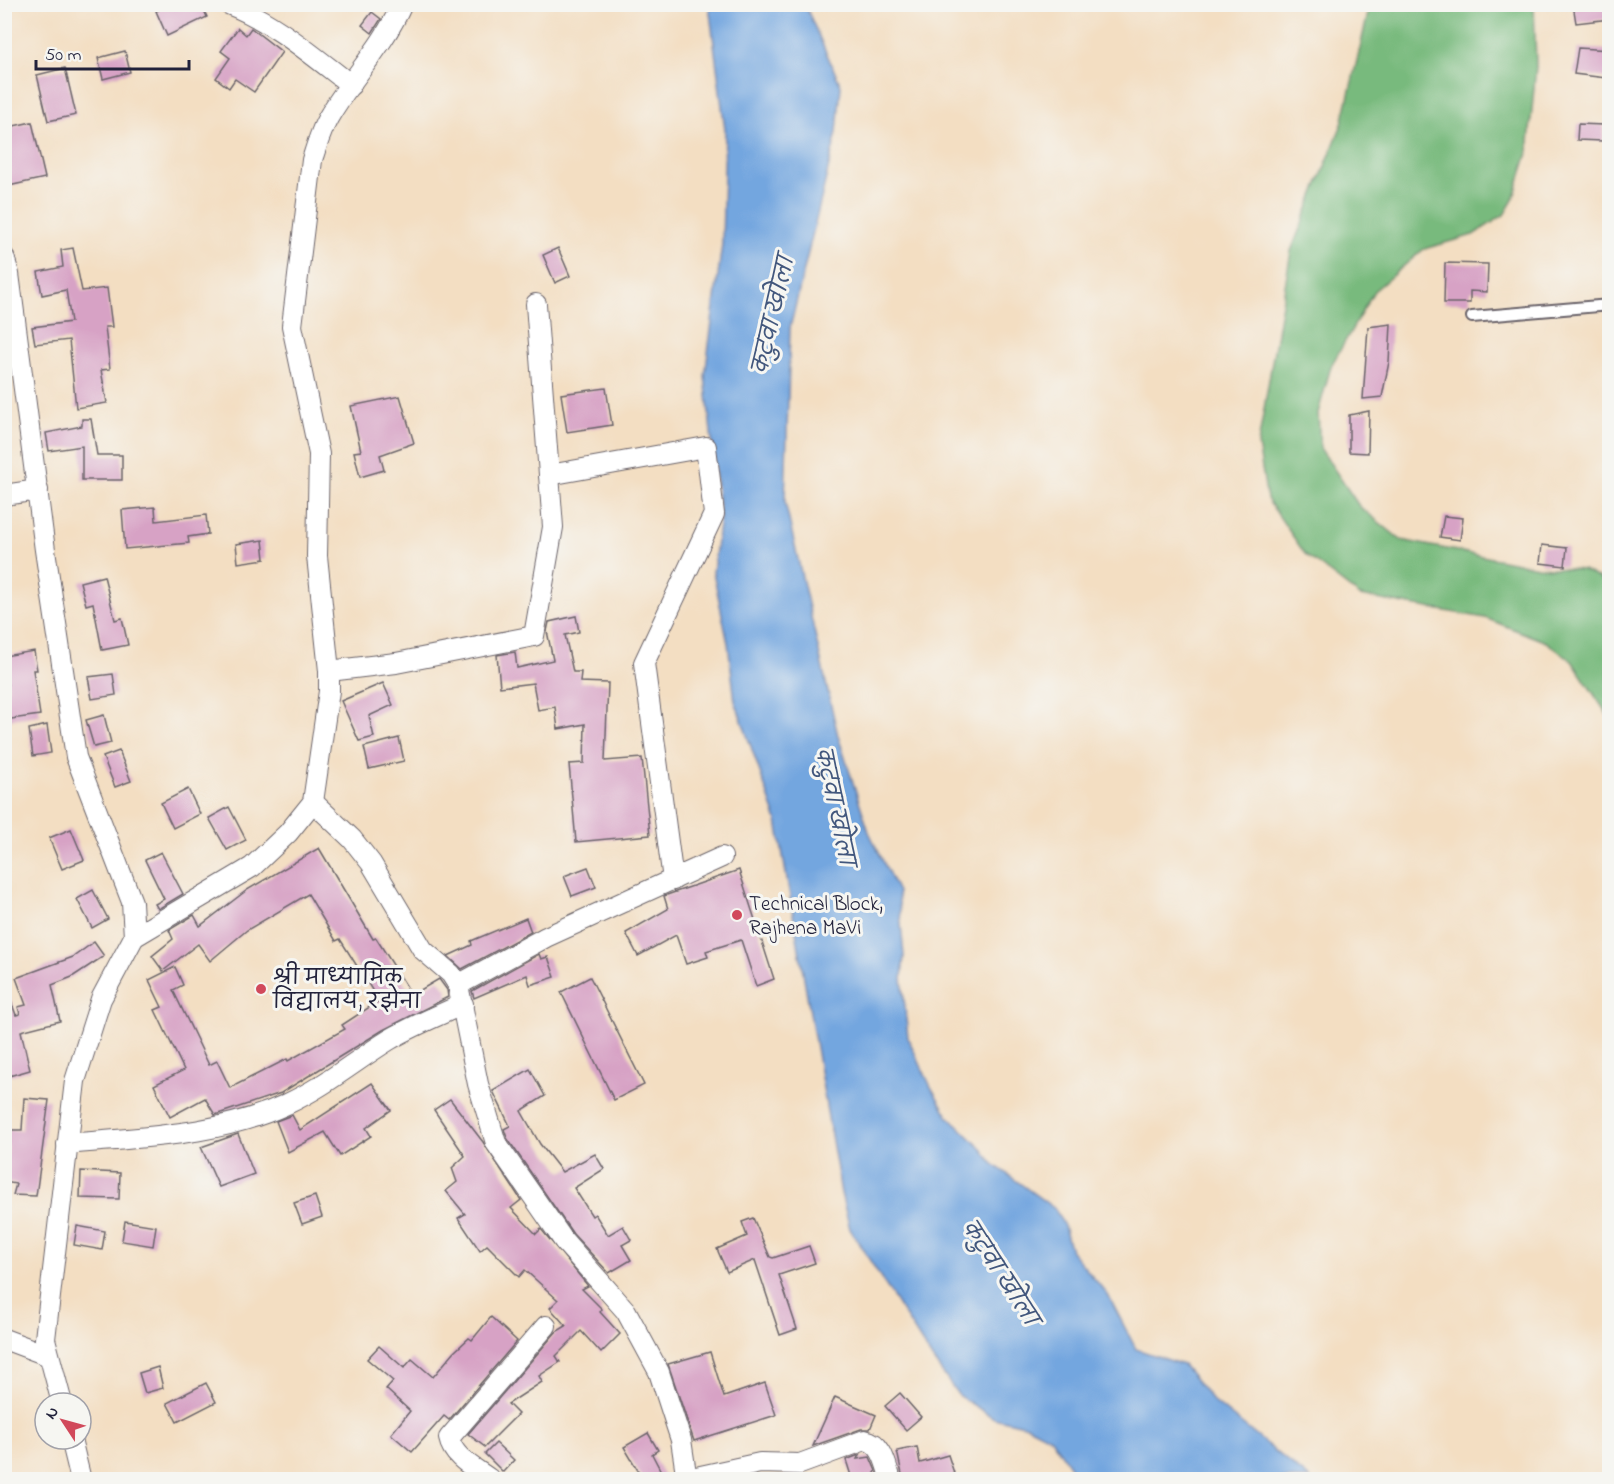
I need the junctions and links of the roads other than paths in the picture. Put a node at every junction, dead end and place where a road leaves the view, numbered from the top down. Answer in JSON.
{"nodes":[{"id":1,"x":228,"y":4,"type":"edge"},
{"id":2,"x":402,"y":4,"type":"edge"},
{"id":3,"x":351,"y":85,"type":"junction"},
{"id":4,"x":4,"y":257,"type":"edge"},
{"id":5,"x":536,"y":304,"type":"dead end"},
{"id":6,"x":1610,"y":305,"type":"edge"},
{"id":7,"x":1472,"y":317,"type":"dead end"},
{"id":8,"x":549,"y":475,"type":"junction"},
{"id":9,"x":38,"y":490,"type":"junction"},
{"id":10,"x":4,"y":495,"type":"edge"},
{"id":11,"x":329,"y":671,"type":"junction"},
{"id":12,"x":313,"y":802,"type":"junction"},
{"id":13,"x":722,"y":857,"type":"dead end"},
{"id":14,"x":673,"y":880,"type":"junction"},
{"id":15,"x":134,"y":937,"type":"junction"},
{"id":16,"x":460,"y":994,"type":"junction"},
{"id":17,"x":67,"y":1144,"type":"junction"},
{"id":18,"x":546,"y":1326,"type":"dead end"},
{"id":19,"x":4,"y":1339,"type":"edge"},
{"id":20,"x":47,"y":1348,"type":"junction"},
{"id":21,"x":59,"y":1391,"type":"edge"},
{"id":22,"x":74,"y":1451,"type":"edge"},
{"id":23,"x":81,"y":1479,"type":"edge"},
{"id":24,"x":491,"y":1479,"type":"edge"},
{"id":25,"x":687,"y":1479,"type":"edge"},
{"id":26,"x":891,"y":1479,"type":"edge"}],
"edges":[{"from":1,"to":3,"type":"street"},
{"from":2,"to":3,"type":"street"},
{"from":3,"to":11,"type":"street"},
{"from":4,"to":9,"type":"street"},
{"from":5,"to":8,"type":"street"},
{"from":6,"to":7,"type":"lane"},
{"from":8,"to":11,"type":"street"},
{"from":8,"to":14,"type":"street"},
{"from":9,"to":10,"type":"street"},
{"from":9,"to":15,"type":"street"},
{"from":11,"to":12,"type":"street"},
{"from":12,"to":15,"type":"street"},
{"from":12,"to":16,"type":"street"},
{"from":13,"to":14,"type":"street"},
{"from":14,"to":16,"type":"street"},
{"from":15,"to":17,"type":"street"},
{"from":16,"to":17,"type":"street"},
{"from":16,"to":25,"type":"street"},
{"from":17,"to":20,"type":"street"},
{"from":18,"to":24,"type":"street"},
{"from":19,"to":20,"type":"street"},
{"from":20,"to":21,"type":"street"},
{"from":22,"to":23,"type":"street"},
{"from":25,"to":26,"type":"street"}]}
